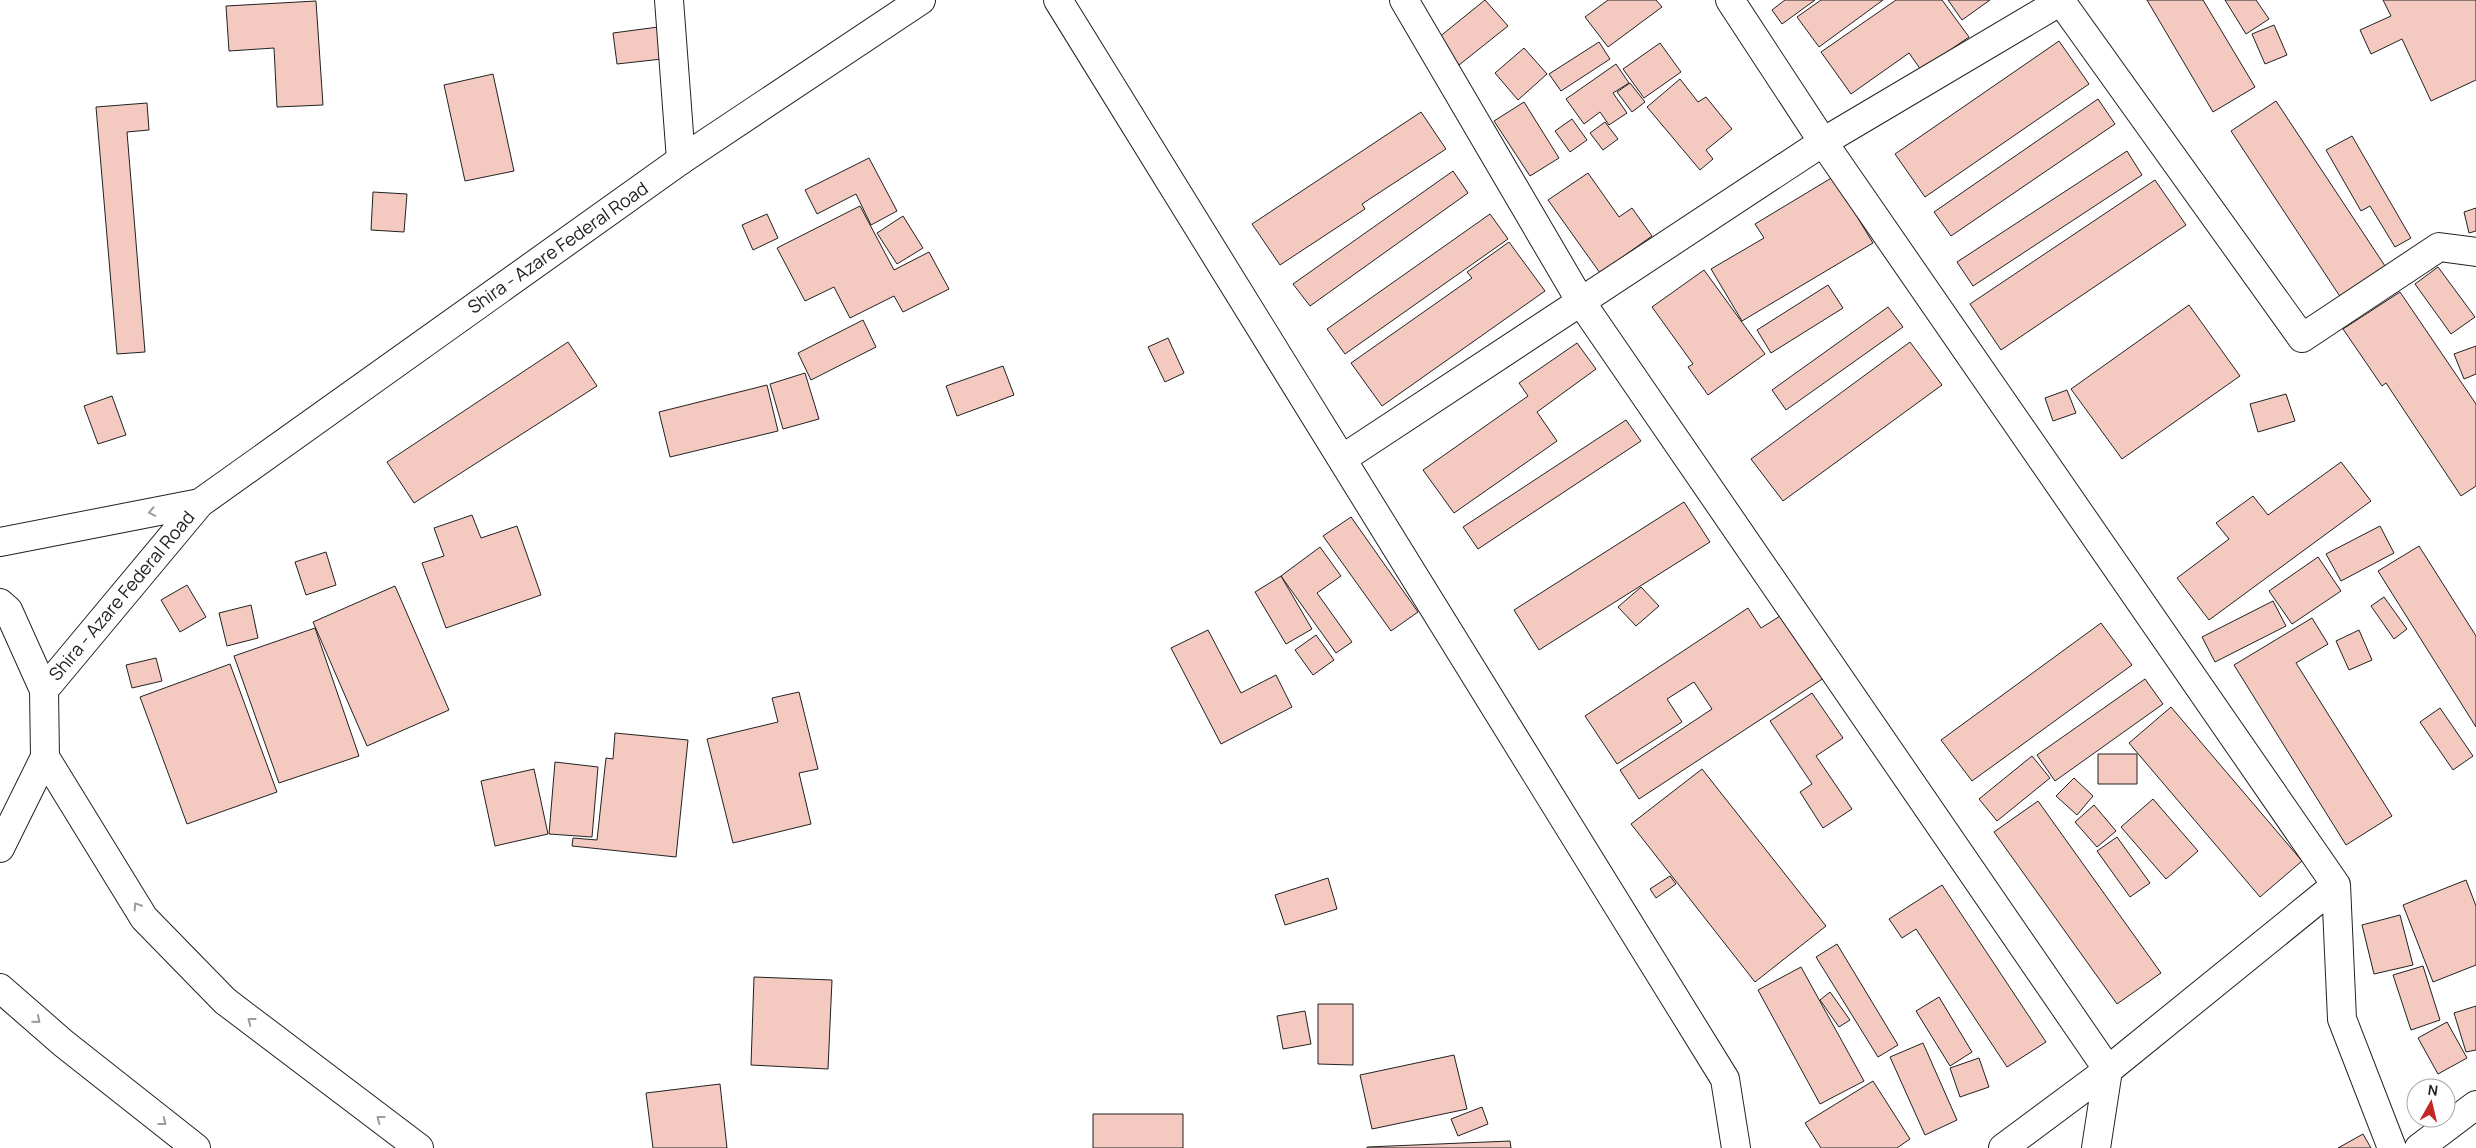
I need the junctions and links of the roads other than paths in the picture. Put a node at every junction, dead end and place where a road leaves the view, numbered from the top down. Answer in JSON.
{"nodes":[{"id":1,"x":669,"y":0,"type":"edge"},
{"id":2,"x":921,"y":0,"type":"edge"},
{"id":3,"x":1058,"y":0,"type":"edge"},
{"id":4,"x":1404,"y":0,"type":"edge"},
{"id":5,"x":1730,"y":0,"type":"edge"},
{"id":6,"x":2060,"y":1,"type":"edge"},
{"id":7,"x":1823,"y":142,"type":"junction"},
{"id":8,"x":681,"y":160,"type":"junction"},
{"id":9,"x":2476,"y":252,"type":"edge"},
{"id":10,"x":1581,"y":302,"type":"junction"},
{"id":11,"x":1342,"y":459,"type":"junction"},
{"id":12,"x":200,"y":503,"type":"junction"},
{"id":13,"x":0,"y":542,"type":"edge"},
{"id":14,"x":0,"y":603,"type":"edge"},
{"id":15,"x":44,"y":690,"type":"junction"},
{"id":16,"x":45,"y":757,"type":"junction"},
{"id":17,"x":0,"y":848,"type":"edge"},
{"id":18,"x":2336,"y":885,"type":"junction"},
{"id":19,"x":0,"y":988,"type":"edge"},
{"id":20,"x":2108,"y":1070,"type":"junction"},
{"id":21,"x":2476,"y":1105,"type":"edge"},
{"id":22,"x":196,"y":1148,"type":"edge"},
{"id":23,"x":419,"y":1148,"type":"edge"},
{"id":24,"x":1736,"y":1148,"type":"edge"},
{"id":25,"x":2003,"y":1148,"type":"edge"},
{"id":26,"x":2096,"y":1148,"type":"edge"},
{"id":27,"x":2392,"y":1148,"type":"edge"},
{"id":28,"x":2419,"y":1148,"type":"edge"}],
"edges":[{"from":1,"to":8,"type":"street"},
{"from":2,"to":8,"type":"street","name":"Shira - Azare Federal Road"},
{"from":3,"to":11,"type":"street"},
{"from":4,"to":10,"type":"street"},
{"from":5,"to":7,"type":"street"},
{"from":6,"to":7,"type":"street"},
{"from":6,"to":9,"type":"street"},
{"from":7,"to":10,"type":"street"},
{"from":7,"to":18,"type":"street"},
{"from":8,"to":12,"type":"street","name":"Shira - Azare Federal Road"},
{"from":10,"to":11,"type":"street"},
{"from":10,"to":20,"type":"street"},
{"from":11,"to":24,"type":"street"},
{"from":12,"to":13,"type":"street","name":"Shira - Azare Federal Road","one_way":true},
{"from":12,"to":15,"type":"street","name":"Shira - Azare Federal Road"},
{"from":14,"to":15,"type":"street"},
{"from":15,"to":16,"type":"street"},
{"from":16,"to":17,"type":"street"},
{"from":23,"to":16,"type":"street","one_way":true},
{"from":18,"to":20,"type":"street"},
{"from":18,"to":27,"type":"street"},
{"from":19,"to":22,"type":"street","one_way":true},
{"from":20,"to":25,"type":"street"},
{"from":20,"to":26,"type":"street"},
{"from":21,"to":28,"type":"street"}]}
